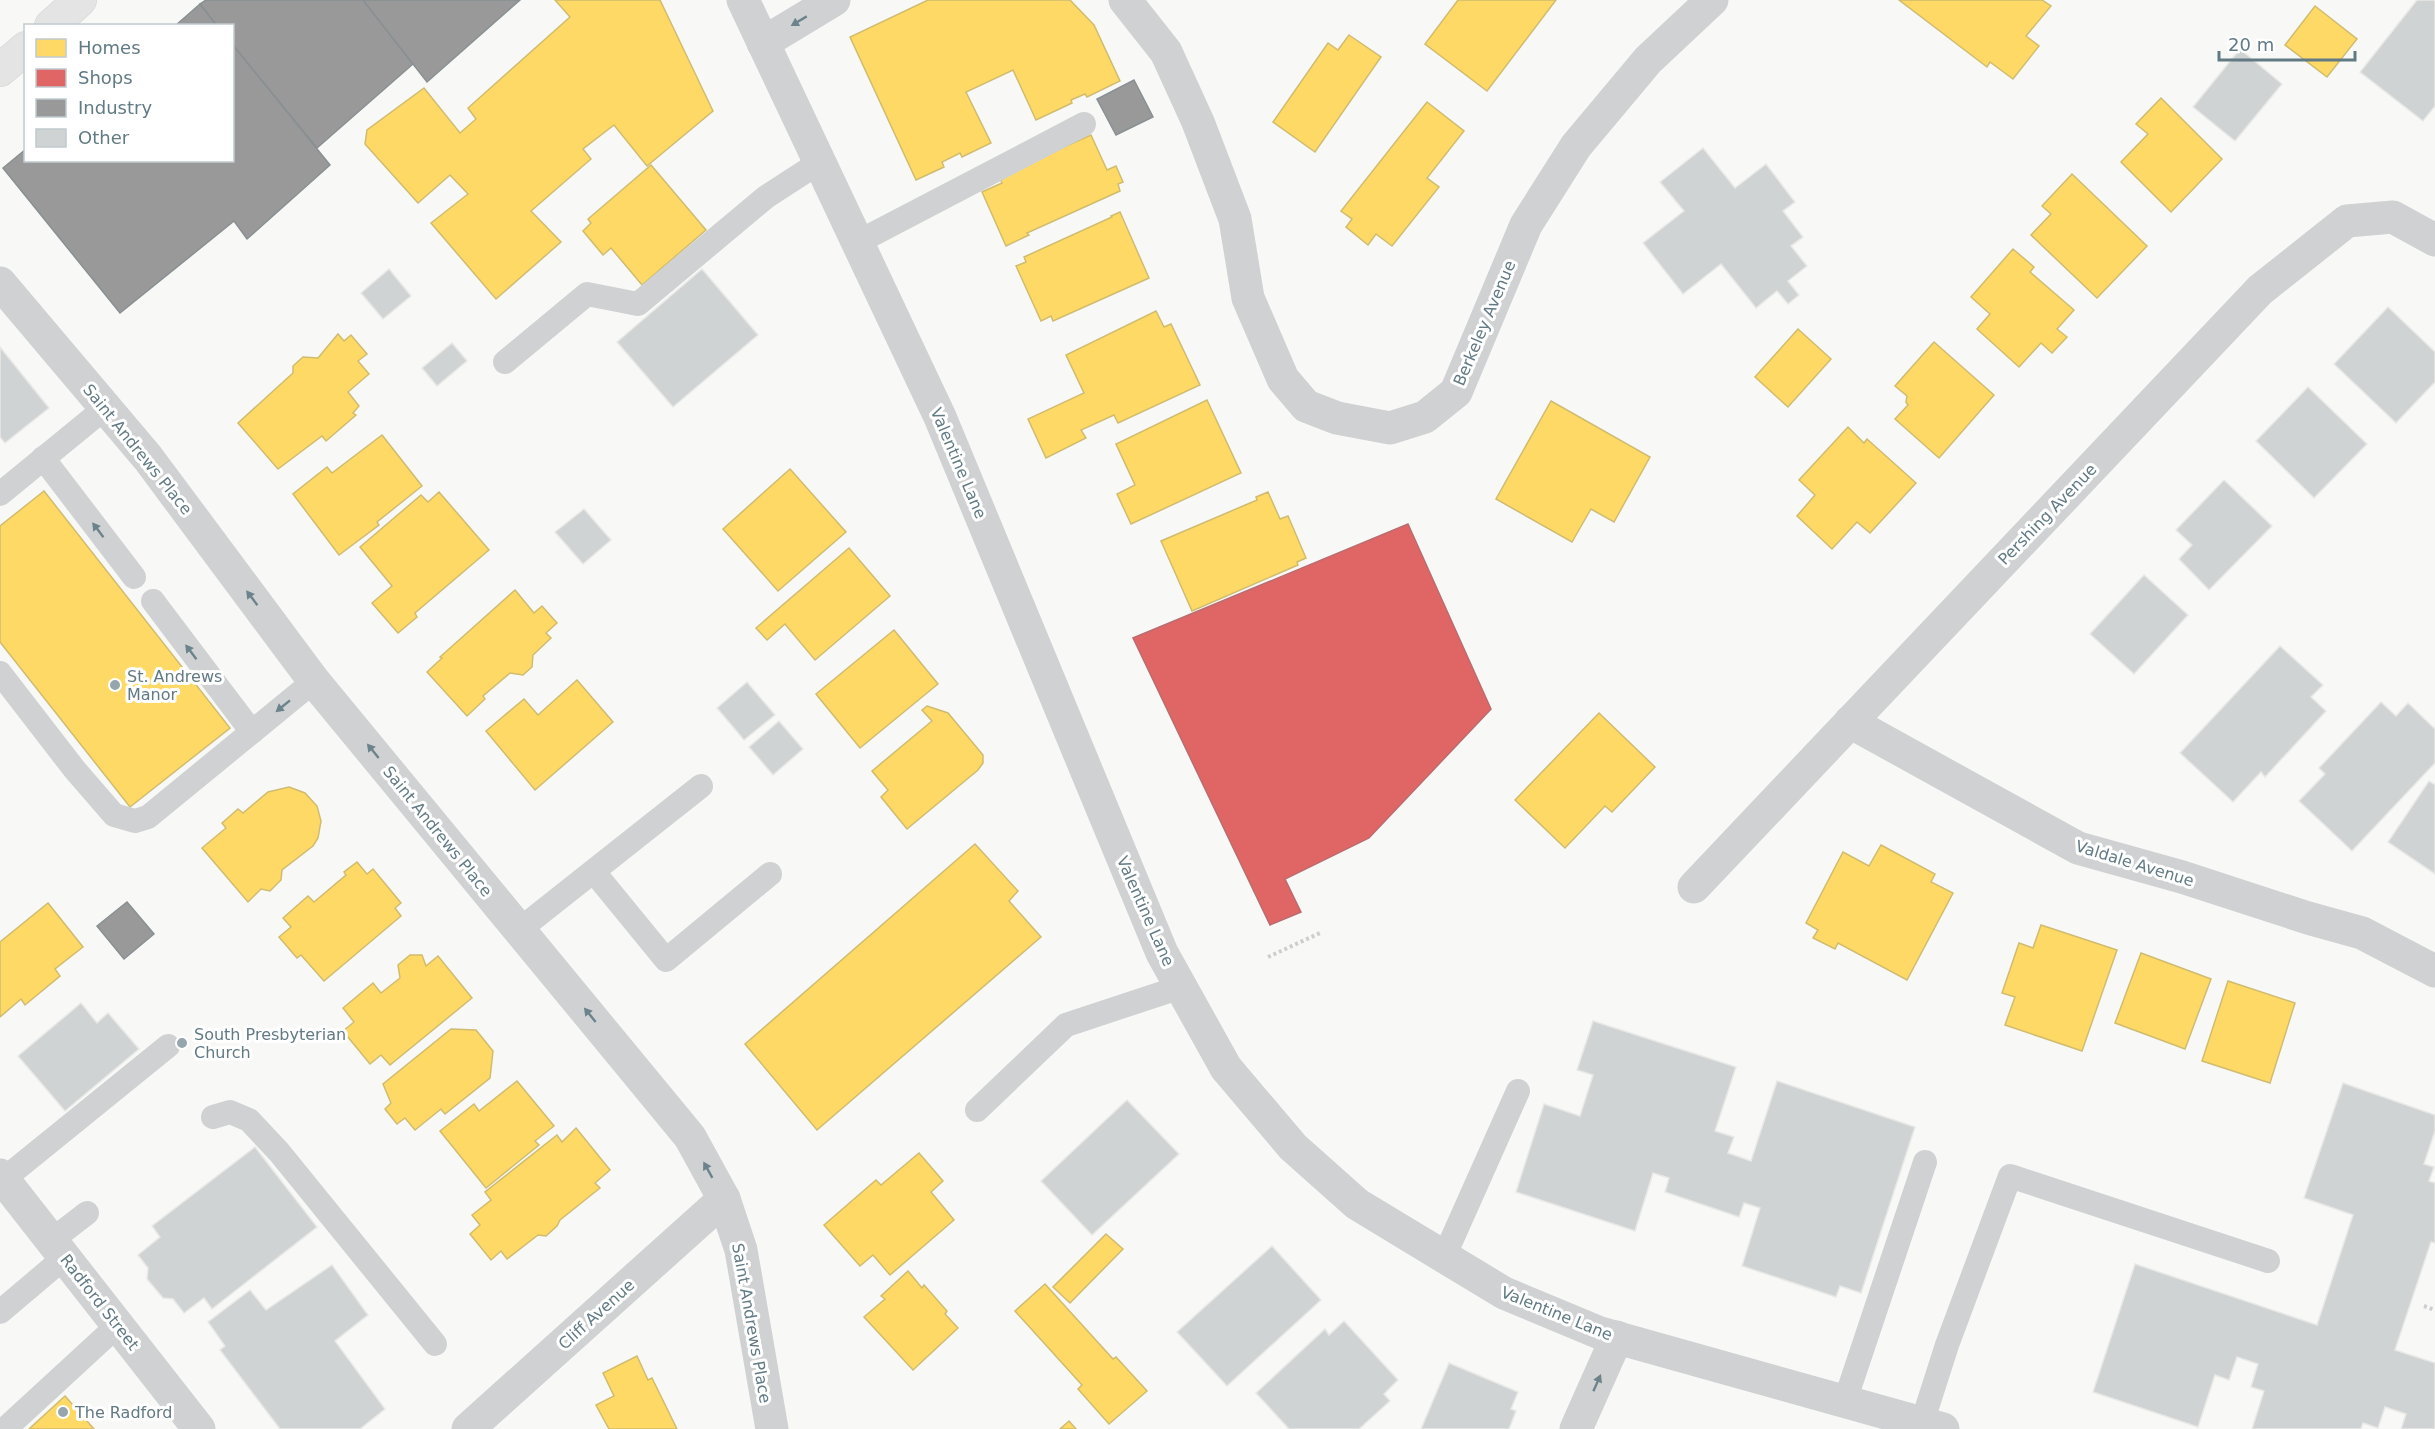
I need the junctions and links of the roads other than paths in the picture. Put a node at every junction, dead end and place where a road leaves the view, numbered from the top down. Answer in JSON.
{"nodes":[{"id":1,"x":80,"y":0,"type":"edge"},
{"id":2,"x":743,"y":0,"type":"edge"},
{"id":3,"x":834,"y":0,"type":"edge"},
{"id":4,"x":1125,"y":0,"type":"edge"},
{"id":5,"x":1712,"y":0,"type":"edge"},
{"id":6,"x":53,"y":24,"type":"edge"},
{"id":7,"x":763,"y":43,"type":"junction"},
{"id":8,"x":24,"y":50,"type":"edge"},
{"id":9,"x":0,"y":70,"type":"edge"},
{"id":10,"x":1084,"y":124,"type":"dead end"},
{"id":11,"x":820,"y":162,"type":"junction"},
{"id":12,"x":2435,"y":240,"type":"edge"},
{"id":13,"x":858,"y":242,"type":"junction"},
{"id":14,"x":0,"y":283,"type":"edge"},
{"id":15,"x":505,"y":362,"type":"dead end"},
{"id":16,"x":105,"y":408,"type":"junction"},
{"id":17,"x":43,"y":458,"type":"junction"},
{"id":18,"x":0,"y":494,"type":"edge"},
{"id":19,"x":134,"y":577,"type":"dead end"},
{"id":20,"x":153,"y":601,"type":"dead end"},
{"id":21,"x":0,"y":673,"type":"edge"},
{"id":22,"x":315,"y":681,"type":"junction"},
{"id":23,"x":1850,"y":722,"type":"junction"},
{"id":24,"x":252,"y":732,"type":"junction"},
{"id":25,"x":702,"y":786,"type":"dead end"},
{"id":26,"x":594,"y":872,"type":"junction"},
{"id":27,"x":770,"y":874,"type":"dead end"},
{"id":28,"x":1694,"y":887,"type":"dead end"},
{"id":29,"x":519,"y":930,"type":"junction"},
{"id":30,"x":2435,"y":971,"type":"edge"},
{"id":31,"x":1181,"y":987,"type":"junction"},
{"id":32,"x":168,"y":1046,"type":"dead end"},
{"id":33,"x":1518,"y":1091,"type":"dead end"},
{"id":34,"x":976,"y":1110,"type":"dead end"},
{"id":35,"x":213,"y":1118,"type":"dead end"},
{"id":36,"x":1925,"y":1162,"type":"dead end"},
{"id":37,"x":2,"y":1177,"type":"edge"},
{"id":38,"x":724,"y":1199,"type":"junction"},
{"id":39,"x":87,"y":1214,"type":"dead end"},
{"id":40,"x":58,"y":1249,"type":"junction"},
{"id":41,"x":1444,"y":1257,"type":"junction"},
{"id":42,"x":2268,"y":1261,"type":"dead end"},
{"id":43,"x":0,"y":1312,"type":"edge"},
{"id":44,"x":118,"y":1325,"type":"junction"},
{"id":45,"x":1617,"y":1337,"type":"junction"},
{"id":46,"x":435,"y":1344,"type":"dead end"},
{"id":47,"x":1845,"y":1401,"type":"junction"},
{"id":48,"x":1933,"y":1426,"type":"edge"},
{"id":49,"x":5,"y":1429,"type":"edge"},
{"id":50,"x":199,"y":1429,"type":"edge"},
{"id":51,"x":468,"y":1429,"type":"edge"},
{"id":52,"x":772,"y":1429,"type":"edge"},
{"id":53,"x":1576,"y":1429,"type":"edge"}],
"edges":[{"from":1,"to":6,"type":"main road"},
{"from":2,"to":7,"type":"street","name":"Valentine Lane"},
{"from":3,"to":7,"type":"street","one_way":true},
{"from":4,"to":5,"type":"street","name":"Berkeley Avenue"},
{"from":7,"to":11,"type":"street","name":"Valentine Lane"},
{"from":8,"to":9,"type":"main road"},
{"from":10,"to":13,"type":"lane"},
{"from":11,"to":13,"type":"street","name":"Valentine Lane"},
{"from":11,"to":15,"type":"lane"},
{"from":12,"to":23,"type":"street","name":"Pershing Avenue"},
{"from":13,"to":31,"type":"street","name":"Valentine Lane"},
{"from":14,"to":16,"type":"street","name":"Saint Andrews Place"},
{"from":16,"to":17,"type":"lane"},
{"from":22,"to":16,"type":"street","name":"Saint Andrews Place","one_way":true},
{"from":17,"to":18,"type":"lane"},
{"from":19,"to":17,"type":"lane","one_way":true},
{"from":24,"to":20,"type":"lane","one_way":true},
{"from":21,"to":24,"type":"lane"},
{"from":22,"to":24,"type":"lane","one_way":true},
{"from":29,"to":22,"type":"street","name":"Saint Andrews Place","one_way":true},
{"from":23,"to":28,"type":"street","name":"Pershing Avenue"},
{"from":23,"to":30,"type":"street","name":"Valdale Avenue"},
{"from":25,"to":26,"type":"lane"},
{"from":26,"to":27,"type":"lane"},
{"from":26,"to":29,"type":"lane"},
{"from":38,"to":29,"type":"street","name":"Saint Andrews Place","one_way":true},
{"from":31,"to":34,"type":"lane"},
{"from":31,"to":41,"type":"street","name":"Valentine Lane"},
{"from":32,"to":37,"type":"lane"},
{"from":33,"to":41,"type":"lane"},
{"from":35,"to":46,"type":"lane"},
{"from":36,"to":47,"type":"lane"},
{"from":37,"to":40,"type":"street","name":"Radford Street"},
{"from":38,"to":51,"type":"street","name":"Cliff Avenue"},
{"from":38,"to":52,"type":"street","name":"Saint Andrews Place"},
{"from":39,"to":40,"type":"lane"},
{"from":40,"to":43,"type":"lane"},
{"from":40,"to":44,"type":"street","name":"Radford Street"},
{"from":41,"to":45,"type":"street","name":"Valentine Lane"},
{"from":42,"to":48,"type":"lane"},
{"from":44,"to":49,"type":"lane"},
{"from":44,"to":50,"type":"street","name":"Radford Street"},
{"from":45,"to":47,"type":"street","name":"Valentine Lane"},
{"from":53,"to":45,"type":"street","one_way":true},
{"from":47,"to":48,"type":"street","name":"Valentine Lane"}]}
